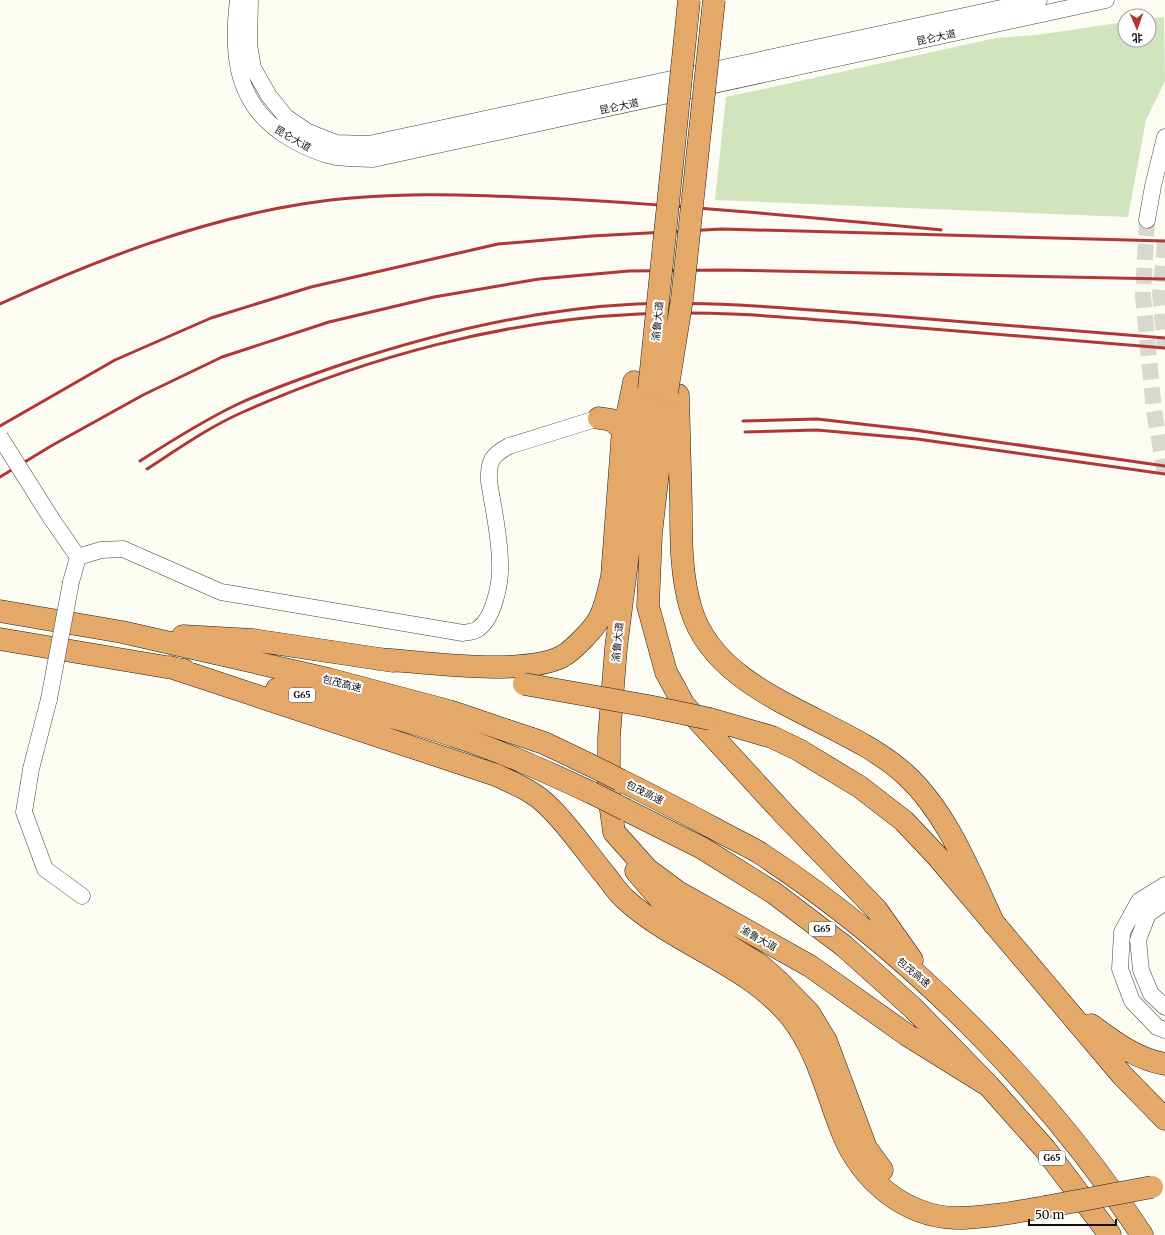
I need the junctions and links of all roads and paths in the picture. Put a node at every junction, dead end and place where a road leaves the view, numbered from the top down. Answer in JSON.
{"nodes":[{"id":1,"x":238,"y":0,"type":"edge"},
{"id":2,"x":250,"y":0,"type":"edge"},
{"id":3,"x":689,"y":0,"type":"edge"},
{"id":4,"x":714,"y":0,"type":"edge"},
{"id":5,"x":1039,"y":0,"type":"edge"},
{"id":6,"x":1106,"y":0,"type":"edge"},
{"id":7,"x":1165,"y":137,"type":"edge"},
{"id":8,"x":1147,"y":220,"type":"tunnel mouth"},
{"id":9,"x":652,"y":392,"type":"junction"},
{"id":10,"x":599,"y":418,"type":"junction"},
{"id":11,"x":0,"y":437,"type":"edge"},
{"id":12,"x":622,"y":444,"type":"junction"},
{"id":13,"x":78,"y":557,"type":"junction"},
{"id":14,"x":0,"y":611,"type":"edge"},
{"id":15,"x":122,"y":632,"type":"junction"},
{"id":16,"x":0,"y":639,"type":"edge"},
{"id":17,"x":379,"y":659,"type":"junction"},
{"id":18,"x":170,"y":667,"type":"junction"},
{"id":19,"x":614,"y":832,"type":"junction"},
{"id":20,"x":1165,"y":885,"type":"edge"},
{"id":21,"x":82,"y":896,"type":"dead end"},
{"id":22,"x":1165,"y":902,"type":"edge"},
{"id":23,"x":994,"y":924,"type":"junction"},
{"id":24,"x":929,"y":984,"type":"junction"},
{"id":25,"x":1055,"y":996,"type":"junction"},
{"id":26,"x":1165,"y":1007,"type":"edge"},
{"id":27,"x":1165,"y":1030,"type":"edge"},
{"id":28,"x":1165,"y":1064,"type":"edge"},
{"id":29,"x":989,"y":1086,"type":"junction"},
{"id":30,"x":1165,"y":1119,"type":"edge"},
{"id":31,"x":1161,"y":1186,"type":"edge"},
{"id":32,"x":1006,"y":1214,"type":"junction"},
{"id":33,"x":1110,"y":1235,"type":"edge"},
{"id":34,"x":1142,"y":1235,"type":"edge"}],
"edges":[{"from":1,"to":6,"type":"street","name":"昆仑大道"},
{"from":2,"to":5,"type":"street"},
{"from":3,"to":9,"type":"highway","name":"渝鲁大道","bridge":true},
{"from":4,"to":9,"type":"highway","bridge":true},
{"from":7,"to":8,"type":"street"},
{"from":9,"to":10,"type":"highway"},
{"from":9,"to":12,"type":"highway"},
{"from":9,"to":19,"type":"highway","name":"渝鲁大道"},
{"from":9,"to":23,"type":"highway"},
{"from":9,"to":24,"type":"highway"},
{"from":10,"to":12,"type":"highway"},
{"from":10,"to":13,"type":"street"},
{"from":11,"to":13,"type":"street","bridge":true},
{"from":12,"to":17,"type":"highway"},
{"from":13,"to":21,"type":"street","bridge":true},
{"from":14,"to":15,"type":"highway","name":"包茂高速","number":"G65"},
{"from":15,"to":17,"type":"highway"},
{"from":15,"to":24,"type":"highway","name":"包茂高速","number":"G65","bridge":true},
{"from":16,"to":18,"type":"highway","name":"包茂高速","number":"G65"},
{"from":17,"to":23,"type":"highway","bridge":true},
{"from":18,"to":29,"type":"highway","name":"包茂高速","number":"G65","bridge":true},
{"from":18,"to":32,"type":"highway"},
{"from":19,"to":29,"type":"highway","name":"渝鲁大道"},
{"from":19,"to":32,"type":"highway"},
{"from":20,"to":27,"type":"street"},
{"from":22,"to":26,"type":"street"},
{"from":23,"to":25,"type":"highway"},
{"from":24,"to":34,"type":"highway","name":"包茂高速","number":"G65"},
{"from":25,"to":28,"type":"highway"},
{"from":25,"to":30,"type":"highway"},
{"from":29,"to":33,"type":"highway","name":"包茂高速","number":"G65"},
{"from":31,"to":32,"type":"highway","bridge":true}]}
